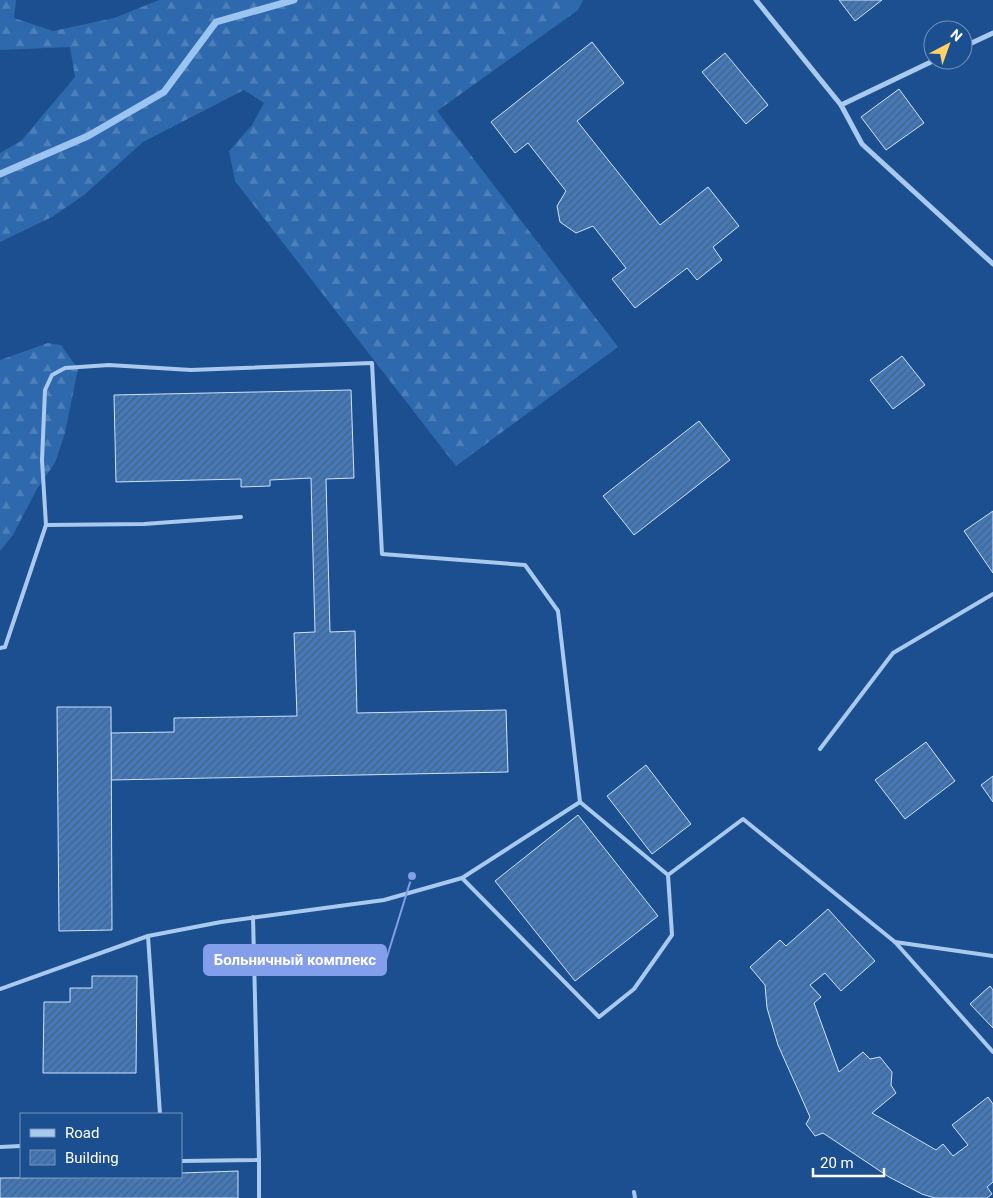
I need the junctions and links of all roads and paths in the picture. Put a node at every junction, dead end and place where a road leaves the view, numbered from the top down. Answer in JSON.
{"nodes":[{"id":1,"x":756,"y":0,"type":"edge"},
{"id":2,"x":993,"y":33,"type":"edge"},
{"id":3,"x":973,"y":42,"type":"edge"},
{"id":4,"x":923,"y":66,"type":"edge"},
{"id":5,"x":841,"y":105,"type":"junction"},
{"id":6,"x":993,"y":264,"type":"edge"},
{"id":7,"x":241,"y":517,"type":"dead end"},
{"id":8,"x":46,"y":525,"type":"junction"},
{"id":9,"x":993,"y":594,"type":"edge"},
{"id":10,"x":0,"y":648,"type":"edge"},
{"id":11,"x":820,"y":749,"type":"dead end"},
{"id":12,"x":580,"y":802,"type":"junction"},
{"id":13,"x":668,"y":876,"type":"junction"},
{"id":14,"x":462,"y":878,"type":"junction"},
{"id":15,"x":252,"y":918,"type":"junction"},
{"id":16,"x":148,"y":936,"type":"junction"},
{"id":17,"x":895,"y":942,"type":"junction"},
{"id":18,"x":993,"y":956,"type":"edge"},
{"id":19,"x":0,"y":989,"type":"edge"},
{"id":20,"x":993,"y":1052,"type":"edge"},
{"id":21,"x":160,"y":1113,"type":"edge"},
{"id":22,"x":20,"y":1146,"type":"edge"},
{"id":23,"x":0,"y":1147,"type":"edge"},
{"id":24,"x":259,"y":1160,"type":"junction"},
{"id":25,"x":182,"y":1161,"type":"edge"},
{"id":26,"x":634,"y":1192,"type":"dead end"},
{"id":27,"x":259,"y":1197,"type":"edge"},
{"id":28,"x":635,"y":1198,"type":"edge"}],
"edges":[{"from":1,"to":5,"type":"street"},
{"from":2,"to":3,"type":"street"},
{"from":4,"to":5,"type":"street"},
{"from":5,"to":6,"type":"street"},
{"from":7,"to":8,"type":"lane"},
{"from":8,"to":10,"type":"lane"},
{"from":8,"to":12,"type":"lane"},
{"from":9,"to":11,"type":"lane"},
{"from":12,"to":13,"type":"lane"},
{"from":12,"to":14,"type":"lane"},
{"from":13,"to":14,"type":"lane"},
{"from":13,"to":17,"type":"lane"},
{"from":14,"to":15,"type":"lane"},
{"from":15,"to":16,"type":"lane"},
{"from":15,"to":24,"type":"lane"},
{"from":16,"to":19,"type":"lane"},
{"from":16,"to":21,"type":"lane"},
{"from":17,"to":18,"type":"lane"},
{"from":17,"to":20,"type":"lane"},
{"from":22,"to":23,"type":"lane"},
{"from":24,"to":25,"type":"lane"},
{"from":24,"to":27,"type":"lane"},
{"from":26,"to":28,"type":"lane"}]}
